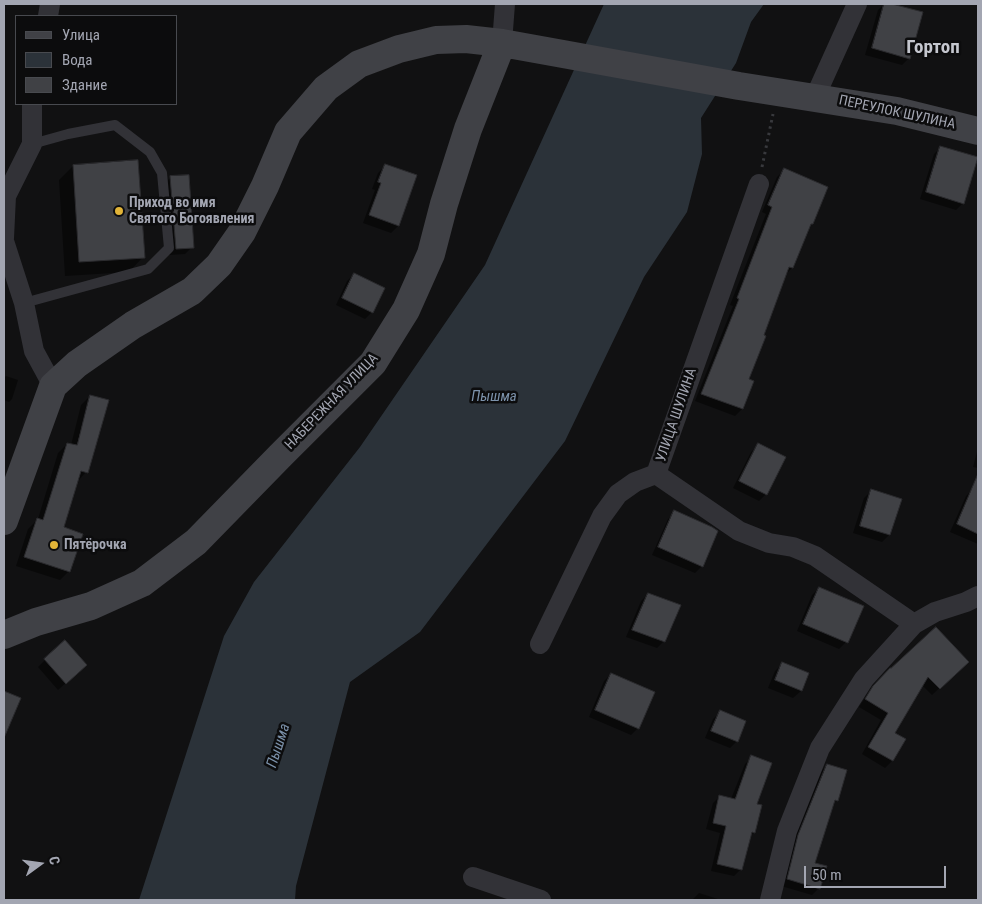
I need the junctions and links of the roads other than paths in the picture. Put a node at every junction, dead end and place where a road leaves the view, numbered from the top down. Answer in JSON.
{"nodes":[{"id":1,"x":505,"y":4,"type":"edge"},
{"id":2,"x":857,"y":4,"type":"edge"},
{"id":3,"x":502,"y":44,"type":"junction"},
{"id":4,"x":815,"y":97,"type":"junction"},
{"id":5,"x":32,"y":105,"type":"edge"},
{"id":6,"x":978,"y":131,"type":"edge"},
{"id":7,"x":32,"y":144,"type":"junction"},
{"id":8,"x":758,"y":184,"type":"road end"},
{"id":9,"x":5,"y":195,"type":"edge"},
{"id":10,"x":4,"y":240,"type":"edge"},
{"id":11,"x":24,"y":303,"type":"junction"},
{"id":12,"x":53,"y":386,"type":"junction"},
{"id":13,"x":656,"y":474,"type":"junction"},
{"id":14,"x":4,"y":521,"type":"edge"},
{"id":15,"x":978,"y":596,"type":"edge"},
{"id":16,"x":914,"y":624,"type":"junction"},
{"id":17,"x":4,"y":635,"type":"edge"},
{"id":18,"x":540,"y":644,"type":"dead end"},
{"id":19,"x":473,"y":877,"type":"dead end"},
{"id":20,"x":541,"y":900,"type":"edge"},
{"id":21,"x":770,"y":900,"type":"edge"}],
"edges":[{"from":1,"to":3,"type":"street","name":"НАБЕРЕЖНАЯ УЛИЦА"},
{"from":2,"to":4,"type":"street"},
{"from":3,"to":4,"type":"main road","name":"ПЕРЕУЛОК ШУЛИНА"},
{"from":3,"to":12,"type":"main road","name":"ПЕРЕУЛОК ШУЛИНА"},
{"from":3,"to":17,"type":"main road","name":"НАБЕРЕЖНАЯ УЛИЦА"},
{"from":4,"to":6,"type":"main road","name":"ПЕРЕУЛОК ШУЛИНА"},
{"from":5,"to":7,"type":"street"},
{"from":7,"to":9,"type":"street"},
{"from":7,"to":11,"type":"lane"},
{"from":8,"to":13,"type":"street","name":"УЛИЦА ШУЛИНА"},
{"from":9,"to":10,"type":"street"},
{"from":10,"to":11,"type":"street"},
{"from":11,"to":12,"type":"street"},
{"from":12,"to":14,"type":"main road"},
{"from":13,"to":16,"type":"street"},
{"from":13,"to":18,"type":"street","name":"УЛИЦА ШУЛИНА"},
{"from":15,"to":16,"type":"street"},
{"from":16,"to":21,"type":"street"},
{"from":19,"to":20,"type":"street"}]}
